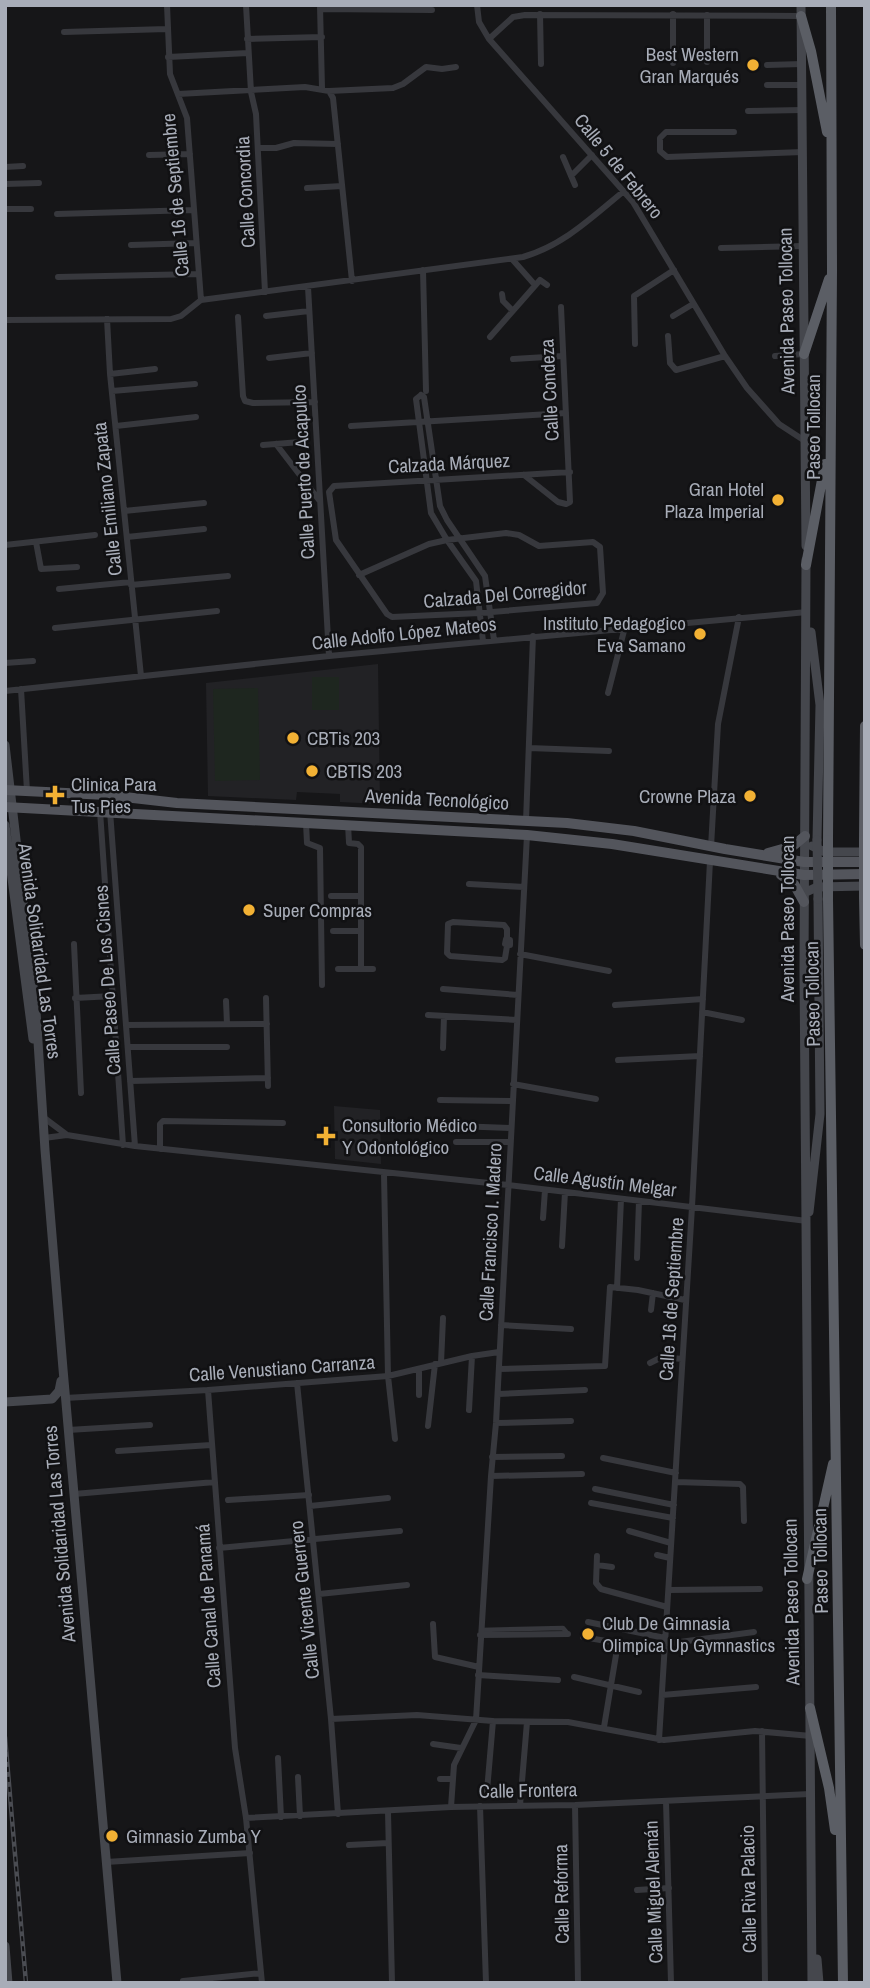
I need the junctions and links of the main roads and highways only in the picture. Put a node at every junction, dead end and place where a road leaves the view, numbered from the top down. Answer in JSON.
{"nodes":[{"id":1,"x":831,"y":5,"type":"edge"},
{"id":2,"x":801,"y":11,"type":"edge"},
{"id":3,"x":832,"y":159,"type":"junction"},
{"id":4,"x":832,"y":270,"type":"junction"},
{"id":5,"x":804,"y":355,"type":"junction"},
{"id":6,"x":831,"y":412,"type":"junction"},
{"id":7,"x":806,"y":565,"type":"junction"},
{"id":8,"x":807,"y":615,"type":"junction"},
{"id":9,"x":865,"y":726,"type":"edge"},
{"id":10,"x":5,"y":745,"type":"edge"},
{"id":11,"x":8,"y":790,"type":"edge"},
{"id":12,"x":31,"y":791,"type":"junction"},
{"id":13,"x":142,"y":800,"type":"junction"},
{"id":14,"x":9,"y":807,"type":"edge"},
{"id":15,"x":33,"y":808,"type":"junction"},
{"id":16,"x":141,"y":814,"type":"junction"},
{"id":17,"x":433,"y":816,"type":"junction"},
{"id":18,"x":5,"y":825,"type":"edge"},
{"id":19,"x":432,"y":829,"type":"junction"},
{"id":20,"x":805,"y":836,"type":"junction"},
{"id":21,"x":823,"y":840,"type":"junction"},
{"id":22,"x":687,"y":842,"type":"junction"},
{"id":23,"x":864,"y":846,"type":"edge"},
{"id":24,"x":758,"y":855,"type":"junction"},
{"id":25,"x":685,"y":857,"type":"junction"},
{"id":26,"x":804,"y":862,"type":"junction"},
{"id":27,"x":865,"y":862,"type":"edge"},
{"id":28,"x":771,"y":870,"type":"junction"},
{"id":29,"x":865,"y":874,"type":"edge"},
{"id":30,"x":804,"y":875,"type":"junction"},
{"id":31,"x":864,"y":892,"type":"edge"},
{"id":32,"x":804,"y":897,"type":"junction"},
{"id":33,"x":823,"y":899,"type":"junction"},
{"id":34,"x":865,"y":945,"type":"edge"},
{"id":35,"x":41,"y":1082,"type":"junction"},
{"id":36,"x":807,"y":1221,"type":"junction"},
{"id":37,"x":63,"y":1369,"type":"junction"},
{"id":38,"x":5,"y":1402,"type":"edge"},
{"id":39,"x":837,"y":1447,"type":"junction"},
{"id":40,"x":807,"y":1579,"type":"junction"},
{"id":41,"x":810,"y":1708,"type":"junction"},
{"id":42,"x":841,"y":1860,"type":"junction"},
{"id":43,"x":811,"y":1937,"type":"junction"},
{"id":44,"x":5,"y":1946,"type":"edge"},
{"id":45,"x":8,"y":1983,"type":"edge"},
{"id":46,"x":117,"y":1983,"type":"edge"},
{"id":47,"x":812,"y":1983,"type":"edge"},
{"id":48,"x":819,"y":1983,"type":"edge"},
{"id":49,"x":842,"y":1983,"type":"edge"}],
"edges":[{"from":1,"to":3,"type":"highway","name":"Paseo Tollocan"},
{"from":2,"to":3,"type":"highway"},
{"from":2,"to":5,"type":"main road","name":"Avenida Paseo Tollocan"},
{"from":3,"to":4,"type":"highway","name":"Paseo Tollocan"},
{"from":4,"to":5,"type":"highway"},
{"from":4,"to":6,"type":"highway","name":"Paseo Tollocan"},
{"from":5,"to":7,"type":"main road","name":"Avenida Paseo Tollocan"},
{"from":6,"to":7,"type":"highway"},
{"from":6,"to":21,"type":"highway","name":"Paseo Tollocan"},
{"from":7,"to":8,"type":"main road","name":"Avenida Paseo Tollocan"},
{"from":8,"to":20,"type":"main road","name":"Avenida Paseo Tollocan"},
{"from":8,"to":21,"type":"main road","name":"Avenida Paseo Tollocan"},
{"from":9,"to":23,"type":"highway"},
{"from":10,"to":11,"type":"main road","name":"Avenida Solidaridad Las Torres"},
{"from":11,"to":12,"type":"main road","name":"Avenida Tecnológico"},
{"from":11,"to":14,"type":"main road","name":"Avenida Solidaridad Las Torres"},
{"from":12,"to":13,"type":"main road","name":"Avenida Tecnológico"},
{"from":12,"to":15,"type":"main road"},
{"from":13,"to":16,"type":"main road"},
{"from":13,"to":17,"type":"main road","name":"Avenida Tecnológico"},
{"from":14,"to":15,"type":"main road","name":"Avenida Tecnológico"},
{"from":14,"to":35,"type":"main road","name":"Avenida Solidaridad Las Torres"},
{"from":15,"to":16,"type":"main road","name":"Avenida Tecnológico"},
{"from":16,"to":19,"type":"main road","name":"Avenida Tecnológico"},
{"from":17,"to":19,"type":"main road"},
{"from":17,"to":22,"type":"main road","name":"Avenida Tecnológico"},
{"from":18,"to":35,"type":"main road","name":"Avenida Solidaridad Las Torres"},
{"from":19,"to":25,"type":"main road","name":"Avenida Tecnológico"},
{"from":20,"to":23,"type":"main road"},
{"from":20,"to":24,"type":"main road"},
{"from":20,"to":26,"type":"main road","name":"Avenida Paseo Tollocan"},
{"from":21,"to":33,"type":"highway","name":"Paseo Tollocan","bridge":true},
{"from":22,"to":24,"type":"main road","name":"Avenida Tecnológico"},
{"from":22,"to":25,"type":"main road"},
{"from":23,"to":31,"type":"highway","bridge":true},
{"from":24,"to":26,"type":"main road","name":"Avenida Tecnológico"},
{"from":25,"to":28,"type":"main road","name":"Avenida Tecnológico"},
{"from":26,"to":27,"type":"main road","name":"Avenida Tecnológico"},
{"from":26,"to":30,"type":"main road","name":"Avenida Paseo Tollocan"},
{"from":28,"to":30,"type":"main road","name":"Avenida Tecnológico"},
{"from":28,"to":32,"type":"main road"},
{"from":29,"to":30,"type":"main road","name":"Avenida Tecnológico"},
{"from":30,"to":32,"type":"main road","name":"Avenida Paseo Tollocan"},
{"from":31,"to":32,"type":"main road"},
{"from":31,"to":34,"type":"highway"},
{"from":32,"to":36,"type":"main road","name":"Avenida Paseo Tollocan"},
{"from":33,"to":36,"type":"main road","name":"Avenida Paseo Tollocan"},
{"from":33,"to":39,"type":"highway","name":"Paseo Tollocan"},
{"from":35,"to":37,"type":"main road","name":"Avenida Solidaridad Las Torres"},
{"from":36,"to":40,"type":"main road","name":"Avenida Paseo Tollocan"},
{"from":37,"to":38,"type":"main road"},
{"from":37,"to":46,"type":"main road","name":"Avenida Solidaridad Las Torres"},
{"from":39,"to":40,"type":"highway"},
{"from":39,"to":42,"type":"highway","name":"Paseo Tollocan"},
{"from":40,"to":41,"type":"main road","name":"Avenida Paseo Tollocan"},
{"from":41,"to":42,"type":"highway"},
{"from":41,"to":43,"type":"main road","name":"Avenida Paseo Tollocan"},
{"from":42,"to":49,"type":"highway","name":"Paseo Tollocan"},
{"from":43,"to":47,"type":"main road","name":"Avenida Paseo Tollocan"},
{"from":43,"to":48,"type":"main road"},
{"from":44,"to":45,"type":"main road"}]}
